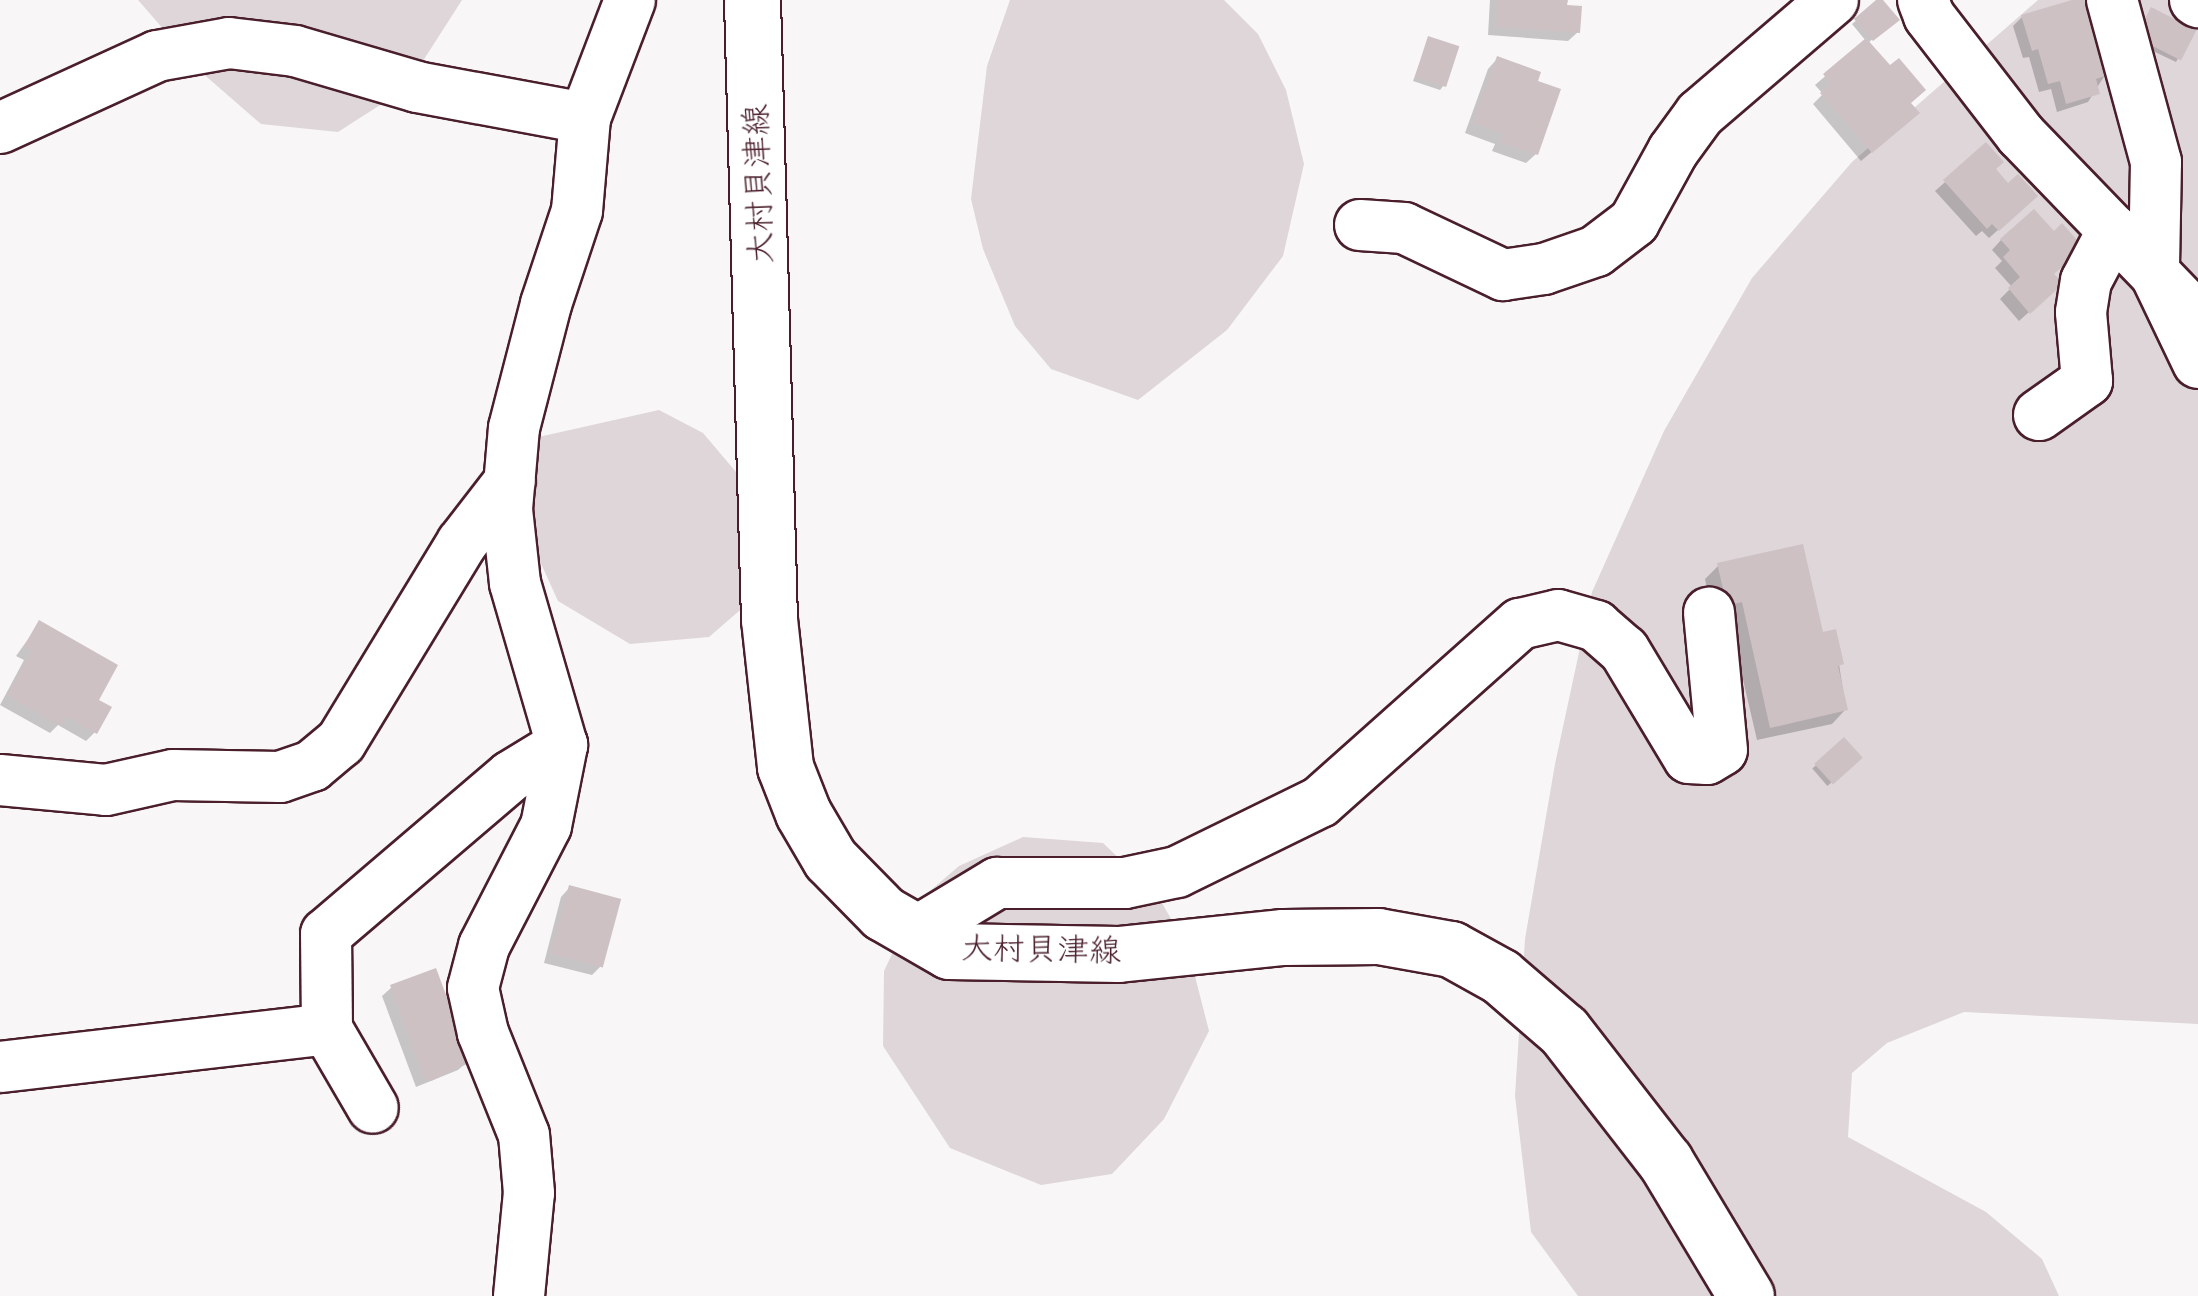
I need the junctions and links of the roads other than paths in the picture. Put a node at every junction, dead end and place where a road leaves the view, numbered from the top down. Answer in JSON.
{"nodes":[{"id":1,"x":630,"y":0,"type":"edge"},
{"id":2,"x":752,"y":0,"type":"edge"},
{"id":3,"x":1833,"y":0,"type":"edge"},
{"id":4,"x":1922,"y":0,"type":"edge"},
{"id":5,"x":2112,"y":0,"type":"edge"},
{"id":6,"x":585,"y":118,"type":"junction"},
{"id":7,"x":0,"y":128,"type":"edge"},
{"id":8,"x":1360,"y":224,"type":"dead end"},
{"id":9,"x":2113,"y":230,"type":"junction"},
{"id":10,"x":2154,"y":271,"type":"junction"},
{"id":11,"x":2198,"y":318,"type":"edge"},
{"id":12,"x":2198,"y":363,"type":"edge"},
{"id":13,"x":2039,"y":414,"type":"dead end"},
{"id":14,"x":510,"y":482,"type":"junction"},
{"id":15,"x":1709,"y":612,"type":"dead end"},
{"id":16,"x":562,"y":745,"type":"junction"},
{"id":17,"x":0,"y":780,"type":"edge"},
{"id":18,"x":916,"y":932,"type":"junction"},
{"id":19,"x":327,"y":1030,"type":"junction"},
{"id":20,"x":0,"y":1067,"type":"edge"},
{"id":21,"x":373,"y":1108,"type":"dead end"},
{"id":22,"x":519,"y":1296,"type":"edge"},
{"id":23,"x":1746,"y":1296,"type":"edge"}],
"edges":[{"from":1,"to":6,"type":"street"},
{"from":2,"to":18,"type":"main road","name":"大村貝津線"},
{"from":3,"to":8,"type":"street"},
{"from":4,"to":9,"type":"street"},
{"from":5,"to":10,"type":"street"},
{"from":6,"to":7,"type":"street"},
{"from":6,"to":14,"type":"street"},
{"from":9,"to":10,"type":"street"},
{"from":9,"to":13,"type":"street"},
{"from":10,"to":11,"type":"street"},
{"from":10,"to":12,"type":"street"},
{"from":14,"to":16,"type":"street"},
{"from":14,"to":17,"type":"street"},
{"from":15,"to":18,"type":"street"},
{"from":16,"to":19,"type":"street"},
{"from":16,"to":22,"type":"street"},
{"from":18,"to":23,"type":"main road","name":"大村貝津線"},
{"from":19,"to":20,"type":"street"},
{"from":19,"to":21,"type":"street"}]}
